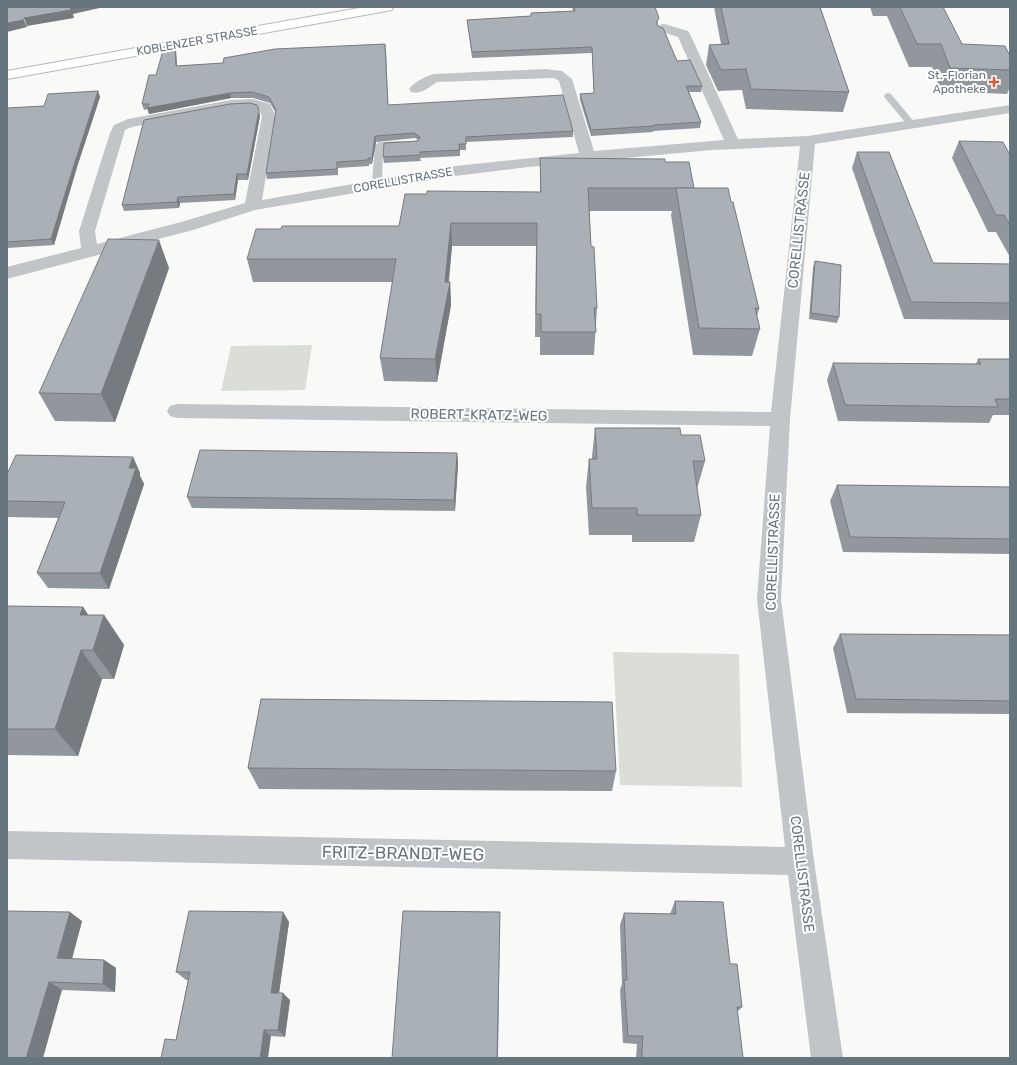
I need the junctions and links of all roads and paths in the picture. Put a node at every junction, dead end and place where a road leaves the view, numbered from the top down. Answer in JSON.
{"nodes":[{"id":1,"x":387,"y":7,"type":"edge"},
{"id":2,"x":367,"y":9,"type":"edge"},
{"id":3,"x":664,"y":28,"type":"edge"},
{"id":4,"x":7,"y":75,"type":"edge"},
{"id":5,"x":416,"y":89,"type":"dead end"},
{"id":6,"x":888,"y":96,"type":"dead end"},
{"id":7,"x":1010,"y":109,"type":"edge"},
{"id":8,"x":912,"y":125,"type":"junction"},
{"id":9,"x":808,"y":141,"type":"junction"},
{"id":10,"x":409,"y":144,"type":"edge"},
{"id":11,"x":733,"y":144,"type":"junction"},
{"id":12,"x":588,"y":156,"type":"junction"},
{"id":13,"x":376,"y":184,"type":"junction"},
{"id":14,"x":254,"y":206,"type":"junction"},
{"id":15,"x":90,"y":251,"type":"junction"},
{"id":16,"x":7,"y":273,"type":"edge"},
{"id":17,"x":177,"y":411,"type":"dead end"},
{"id":18,"x":780,"y":419,"type":"junction"},
{"id":19,"x":7,"y":845,"type":"edge"},
{"id":20,"x":800,"y":861,"type":"junction"},
{"id":21,"x":827,"y":1058,"type":"edge"}],
"edges":[{"from":1,"to":2,"type":"main road","name":"KOBLENZER STRASSE"},
{"from":2,"to":4,"type":"main road","name":"KOBLENZER STRASSE"},
{"from":3,"to":11,"type":"street"},
{"from":5,"to":12,"type":"street"},
{"from":6,"to":8,"type":"lane"},
{"from":7,"to":8,"type":"street","name":"CORELLISTRASSE"},
{"from":8,"to":9,"type":"street","name":"CORELLISTRASSE"},
{"from":9,"to":11,"type":"street","name":"CORELLISTRASSE"},
{"from":9,"to":18,"type":"street","name":"CORELLISTRASSE"},
{"from":10,"to":13,"type":"lane"},
{"from":11,"to":12,"type":"street","name":"CORELLISTRASSE"},
{"from":12,"to":13,"type":"street","name":"CORELLISTRASSE"},
{"from":13,"to":14,"type":"street","name":"CORELLISTRASSE"},
{"from":14,"to":15,"type":"street","name":"CORELLISTRASSE"},
{"from":14,"to":15,"type":"street"},
{"from":15,"to":16,"type":"street","name":"CORELLISTRASSE"},
{"from":17,"to":18,"type":"street","name":"ROBERT-KRATZ-WEG"},
{"from":18,"to":20,"type":"street","name":"CORELLISTRASSE"},
{"from":19,"to":20,"type":"street","name":"FRITZ-BRANDT-WEG"},
{"from":20,"to":21,"type":"street","name":"CORELLISTRASSE"}]}
